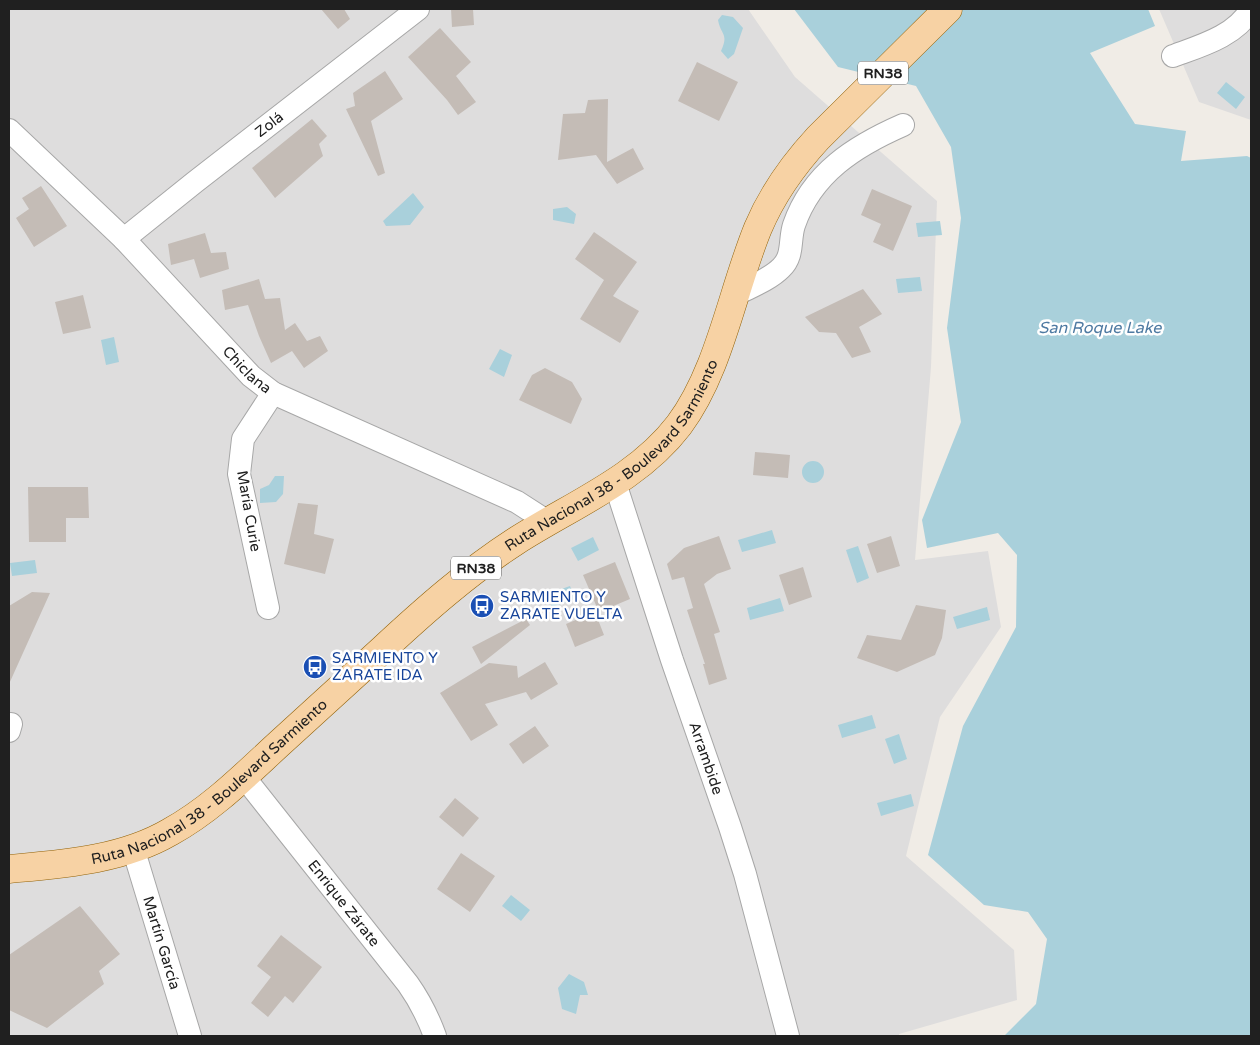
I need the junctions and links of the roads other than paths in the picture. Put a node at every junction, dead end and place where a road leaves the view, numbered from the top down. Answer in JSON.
{"nodes":[{"id":1,"x":948,"y":9,"type":"edge"},
{"id":2,"x":1251,"y":9,"type":"edge"},
{"id":3,"x":416,"y":10,"type":"edge"},
{"id":4,"x":1173,"y":56,"type":"dead end"},
{"id":5,"x":903,"y":125,"type":"dead end"},
{"id":6,"x":9,"y":130,"type":"edge"},
{"id":7,"x":124,"y":239,"type":"junction"},
{"id":8,"x":735,"y":295,"type":"junction"},
{"id":9,"x":273,"y":393,"type":"junction"},
{"id":10,"x":615,"y":482,"type":"junction"},
{"id":11,"x":548,"y":522,"type":"junction"},
{"id":12,"x":268,"y":608,"type":"dead end"},
{"id":13,"x":244,"y":777,"type":"junction"},
{"id":14,"x":134,"y":848,"type":"junction"},
{"id":15,"x":9,"y":869,"type":"edge"},
{"id":16,"x":190,"y":1036,"type":"edge"},
{"id":17,"x":435,"y":1036,"type":"edge"},
{"id":18,"x":788,"y":1036,"type":"edge"}],
"edges":[{"from":1,"to":8,"type":"main road","name":"Ruta Nacional 38 - Boulevard Sarmiento","number":"RN38"},
{"from":2,"to":4,"type":"street"},
{"from":3,"to":7,"type":"street","name":"Zolá"},
{"from":5,"to":8,"type":"street"},
{"from":6,"to":7,"type":"street","name":"Chiclana"},
{"from":7,"to":9,"type":"street","name":"Chiclana"},
{"from":8,"to":10,"type":"main road","name":"Ruta Nacional 38 - Boulevard Sarmiento","number":"RN38"},
{"from":9,"to":11,"type":"street","name":"Chiclana"},
{"from":9,"to":12,"type":"street","name":"María Curie"},
{"from":10,"to":11,"type":"main road","name":"Ruta Nacional 38 - Boulevard Sarmiento","number":"RN38"},
{"from":10,"to":18,"type":"street","name":"Arrambide"},
{"from":11,"to":13,"type":"main road","name":"Ruta Nacional 38 - Boulevard Sarmiento","number":"RN38"},
{"from":13,"to":14,"type":"main road","name":"Ruta Nacional 38 - Boulevard Sarmiento","number":"RN38"},
{"from":13,"to":17,"type":"street","name":"Enrique Zárate"},
{"from":14,"to":15,"type":"main road","name":"Ruta Nacional 38 - Boulevard Sarmiento","number":"RN38"},
{"from":14,"to":16,"type":"street","name":"Martín García"}]}
